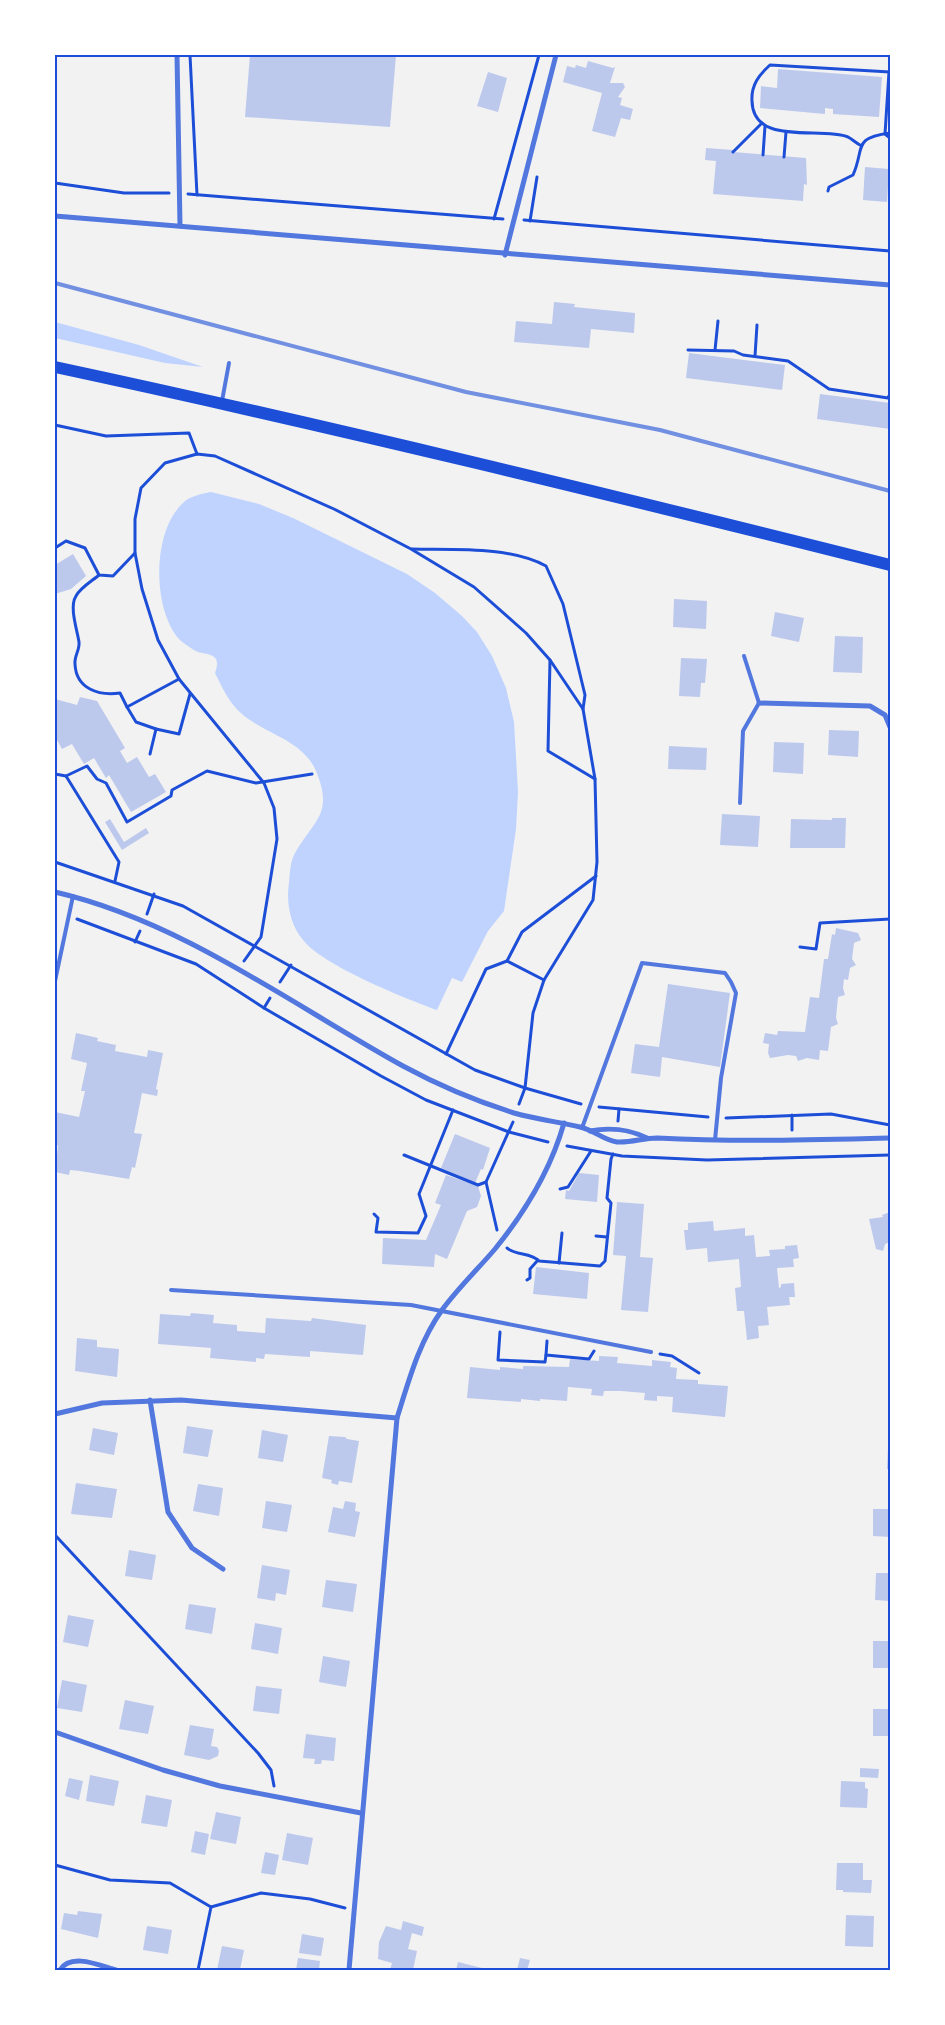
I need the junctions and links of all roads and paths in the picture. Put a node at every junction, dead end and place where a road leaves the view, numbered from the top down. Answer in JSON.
{"nodes":[{"id":1,"x":177,"y":55,"type":"edge"},
{"id":2,"x":190,"y":55,"type":"edge"},
{"id":3,"x":539,"y":55,"type":"edge"},
{"id":4,"x":556,"y":55,"type":"edge"},
{"id":5,"x":889,"y":72,"type":"edge"},
{"id":6,"x":764,"y":125,"type":"junction"},
{"id":7,"x":786,"y":132,"type":"junction"},
{"id":8,"x":890,"y":133,"type":"edge"},
{"id":9,"x":885,"y":134,"type":"junction"},
{"id":10,"x":890,"y":138,"type":"edge"},
{"id":11,"x":860,"y":145,"type":"junction"},
{"id":12,"x":733,"y":152,"type":"dead end"},
{"id":13,"x":763,"y":155,"type":"dead end"},
{"id":14,"x":784,"y":156,"type":"dead end"},
{"id":15,"x":55,"y":183,"type":"edge"},
{"id":16,"x":828,"y":191,"type":"dead end"},
{"id":17,"x":180,"y":194,"type":"junction"},
{"id":18,"x":196,"y":195,"type":"junction"},
{"id":19,"x":55,"y":216,"type":"edge"},
{"id":20,"x":494,"y":219,"type":"junction"},
{"id":21,"x":513,"y":219,"type":"junction"},
{"id":22,"x":180,"y":226,"type":"junction"},
{"id":23,"x":890,"y":251,"type":"edge"},
{"id":24,"x":504,"y":255,"type":"junction"},
{"id":25,"x":890,"y":285,"type":"edge"},
{"id":26,"x":718,"y":321,"type":"dead end"},
{"id":27,"x":757,"y":325,"type":"dead end"},
{"id":28,"x":688,"y":350,"type":"dead end"},
{"id":29,"x":715,"y":350,"type":"junction"},
{"id":30,"x":755,"y":356,"type":"junction"},
{"id":31,"x":229,"y":364,"type":"dead end"},
{"id":32,"x":55,"y":366,"type":"edge"},
{"id":33,"x":890,"y":394,"type":"edge"},
{"id":34,"x":221,"y":403,"type":"junction"},
{"id":35,"x":55,"y":425,"type":"edge"},
{"id":36,"x":196,"y":454,"type":"junction"},
{"id":37,"x":55,"y":548,"type":"edge"},
{"id":38,"x":411,"y":549,"type":"junction"},
{"id":39,"x":135,"y":553,"type":"junction"},
{"id":40,"x":890,"y":565,"type":"edge"},
{"id":41,"x":99,"y":575,"type":"junction"},
{"id":42,"x":744,"y":656,"type":"dead end"},
{"id":43,"x":550,"y":660,"type":"junction"},
{"id":44,"x":179,"y":679,"type":"junction"},
{"id":45,"x":190,"y":694,"type":"junction"},
{"id":46,"x":758,"y":703,"type":"junction"},
{"id":47,"x":127,"y":706,"type":"junction"},
{"id":48,"x":583,"y":709,"type":"junction"},
{"id":49,"x":890,"y":727,"type":"edge"},
{"id":50,"x":156,"y":729,"type":"junction"},
{"id":51,"x":150,"y":754,"type":"dead end"},
{"id":52,"x":55,"y":774,"type":"edge"},
{"id":53,"x":312,"y":774,"type":"dead end"},
{"id":54,"x":66,"y":776,"type":"junction"},
{"id":55,"x":595,"y":779,"type":"junction"},
{"id":56,"x":264,"y":783,"type":"junction"},
{"id":57,"x":740,"y":803,"type":"dead end"},
{"id":58,"x":55,"y":862,"type":"edge"},
{"id":59,"x":596,"y":876,"type":"junction"},
{"id":60,"x":115,"y":880,"type":"junction"},
{"id":61,"x":55,"y":892,"type":"edge"},
{"id":62,"x":72,"y":896,"type":"junction"},
{"id":63,"x":69,"y":916,"type":"junction"},
{"id":64,"x":890,"y":919,"type":"edge"},
{"id":65,"x":255,"y":944,"type":"junction"},
{"id":66,"x":800,"y":947,"type":"dead end"},
{"id":67,"x":507,"y":961,"type":"junction"},
{"id":68,"x":239,"y":968,"type":"junction"},
{"id":69,"x":544,"y":980,"type":"junction"},
{"id":70,"x":55,"y":981,"type":"edge"},
{"id":71,"x":446,"y":1054,"type":"junction"},
{"id":72,"x":525,"y":1088,"type":"junction"},
{"id":73,"x":454,"y":1110,"type":"junction"},
{"id":74,"x":516,"y":1113,"type":"junction"},
{"id":75,"x":564,"y":1124,"type":"junction"},
{"id":76,"x":582,"y":1128,"type":"junction"},
{"id":77,"x":590,"y":1131,"type":"junction"},
{"id":78,"x":510,"y":1132,"type":"junction"},
{"id":79,"x":648,"y":1138,"type":"junction"},
{"id":80,"x":890,"y":1138,"type":"edge"},
{"id":81,"x":715,"y":1140,"type":"junction"},
{"id":82,"x":558,"y":1145,"type":"junction"},
{"id":83,"x":591,"y":1151,"type":"junction"},
{"id":84,"x":404,"y":1155,"type":"dead end"},
{"id":85,"x":613,"y":1155,"type":"junction"},
{"id":86,"x":890,"y":1155,"type":"edge"},
{"id":87,"x":431,"y":1166,"type":"junction"},
{"id":88,"x":486,"y":1182,"type":"junction"},
{"id":89,"x":560,"y":1189,"type":"dead end"},
{"id":90,"x":374,"y":1214,"type":"dead end"},
{"id":91,"x":562,"y":1233,"type":"dead end"},
{"id":92,"x":596,"y":1236,"type":"dead end"},
{"id":93,"x":607,"y":1237,"type":"junction"},
{"id":94,"x":500,"y":1242,"type":"junction"},
{"id":95,"x":538,"y":1260,"type":"junction"},
{"id":96,"x":559,"y":1263,"type":"junction"},
{"id":97,"x":526,"y":1280,"type":"dead end"},
{"id":98,"x":171,"y":1290,"type":"dead end"},
{"id":99,"x":442,"y":1310,"type":"junction"},
{"id":100,"x":500,"y":1322,"type":"junction"},
{"id":101,"x":595,"y":1340,"type":"junction"},
{"id":102,"x":651,"y":1352,"type":"joint"},
{"id":103,"x":699,"y":1373,"type":"dead end"},
{"id":104,"x":150,"y":1400,"type":"junction"},
{"id":105,"x":55,"y":1414,"type":"edge"},
{"id":106,"x":397,"y":1418,"type":"junction"},
{"id":107,"x":55,"y":1535,"type":"edge"},
{"id":108,"x":223,"y":1569,"type":"dead end"},
{"id":109,"x":55,"y":1732,"type":"edge"},
{"id":110,"x":277,"y":1799,"type":"junction"},
{"id":111,"x":361,"y":1813,"type":"junction"},
{"id":112,"x":55,"y":1865,"type":"edge"},
{"id":113,"x":211,"y":1907,"type":"junction"},
{"id":114,"x":354,"y":1910,"type":"junction"},
{"id":115,"x":60,"y":1970,"type":"edge"},
{"id":116,"x":116,"y":1970,"type":"edge"},
{"id":117,"x":198,"y":1970,"type":"edge"},
{"id":118,"x":349,"y":1970,"type":"edge"}],
"edges":[{"from":1,"to":17,"type":"street"},
{"from":2,"to":18,"type":"path"},
{"from":3,"to":20,"type":"path"},
{"from":4,"to":21,"type":"street"},
{"from":5,"to":6,"type":"path"},
{"from":5,"to":9,"type":"path"},
{"from":6,"to":7,"type":"path"},
{"from":6,"to":12,"type":"path"},
{"from":6,"to":13,"type":"path"},
{"from":7,"to":11,"type":"path"},
{"from":7,"to":14,"type":"path"},
{"from":8,"to":9,"type":"path"},
{"from":9,"to":10,"type":"path"},
{"from":9,"to":11,"type":"path"},
{"from":11,"to":16,"type":"path"},
{"from":15,"to":17,"type":"path"},
{"from":17,"to":18,"type":"path"},
{"from":17,"to":22,"type":"street"},
{"from":18,"to":20,"type":"path"},
{"from":19,"to":22,"type":"street"},
{"from":20,"to":21,"type":"path"},
{"from":21,"to":23,"type":"path"},
{"from":21,"to":24,"type":"street"},
{"from":22,"to":24,"type":"street"},
{"from":24,"to":25,"type":"street"},
{"from":26,"to":29,"type":"path"},
{"from":27,"to":30,"type":"path"},
{"from":28,"to":29,"type":"path"},
{"from":29,"to":30,"type":"path"},
{"from":30,"to":33,"type":"path"},
{"from":31,"to":34,"type":"lane"},
{"from":32,"to":34,"type":"main road"},
{"from":34,"to":40,"type":"main road"},
{"from":35,"to":36,"type":"path"},
{"from":36,"to":38,"type":"path"},
{"from":36,"to":39,"type":"path"},
{"from":37,"to":41,"type":"path"},
{"from":38,"to":43,"type":"path"},
{"from":38,"to":48,"type":"path"},
{"from":39,"to":41,"type":"path"},
{"from":39,"to":44,"type":"path"},
{"from":41,"to":47,"type":"path"},
{"from":42,"to":46,"type":"lane"},
{"from":43,"to":48,"type":"path"},
{"from":43,"to":55,"type":"path"},
{"from":44,"to":45,"type":"path"},
{"from":44,"to":47,"type":"path"},
{"from":45,"to":50,"type":"path"},
{"from":45,"to":56,"type":"path"},
{"from":46,"to":49,"type":"street"},
{"from":46,"to":57,"type":"lane"},
{"from":47,"to":50,"type":"path"},
{"from":48,"to":55,"type":"path"},
{"from":50,"to":51,"type":"path"},
{"from":52,"to":54,"type":"path"},
{"from":53,"to":56,"type":"path"},
{"from":54,"to":56,"type":"path"},
{"from":54,"to":60,"type":"path"},
{"from":55,"to":59,"type":"path"},
{"from":56,"to":65,"type":"path"},
{"from":58,"to":60,"type":"path"},
{"from":59,"to":67,"type":"path"},
{"from":59,"to":69,"type":"path"},
{"from":60,"to":65,"type":"path"},
{"from":61,"to":62,"type":"street"},
{"from":62,"to":63,"type":"lane"},
{"from":62,"to":68,"type":"street"},
{"from":63,"to":70,"type":"lane"},
{"from":63,"to":73,"type":"path"},
{"from":64,"to":66,"type":"path"},
{"from":65,"to":68,"type":"path"},
{"from":65,"to":71,"type":"path"},
{"from":67,"to":69,"type":"path"},
{"from":67,"to":71,"type":"path"},
{"from":68,"to":74,"type":"street"},
{"from":69,"to":72,"type":"path"},
{"from":71,"to":72,"type":"path"},
{"from":72,"to":74,"type":"path"},
{"from":73,"to":78,"type":"path"},
{"from":73,"to":87,"type":"path"},
{"from":74,"to":75,"type":"street"},
{"from":75,"to":76,"type":"street"},
{"from":75,"to":82,"type":"street"},
{"from":76,"to":77,"type":"street"},
{"from":76,"to":81,"type":"lane"},
{"from":77,"to":79,"type":"street"},
{"from":77,"to":79,"type":"street"},
{"from":78,"to":82,"type":"path"},
{"from":78,"to":88,"type":"path"},
{"from":79,"to":81,"type":"street"},
{"from":80,"to":81,"type":"street"},
{"from":82,"to":83,"type":"path"},
{"from":82,"to":94,"type":"street"},
{"from":83,"to":85,"type":"path"},
{"from":83,"to":89,"type":"path"},
{"from":84,"to":87,"type":"path"},
{"from":85,"to":86,"type":"path"},
{"from":85,"to":93,"type":"path"},
{"from":87,"to":88,"type":"path"},
{"from":87,"to":90,"type":"path"},
{"from":88,"to":94,"type":"path"},
{"from":91,"to":96,"type":"path"},
{"from":92,"to":93,"type":"path"},
{"from":93,"to":96,"type":"path"},
{"from":94,"to":95,"type":"path"},
{"from":94,"to":99,"type":"street"},
{"from":95,"to":96,"type":"path"},
{"from":95,"to":97,"type":"path"},
{"from":98,"to":99,"type":"lane"},
{"from":99,"to":100,"type":"lane"},
{"from":99,"to":106,"type":"street"},
{"from":100,"to":101,"type":"lane"},
{"from":100,"to":101,"type":"path"},
{"from":101,"to":102,"type":"lane"},
{"from":102,"to":103,"type":"path"},
{"from":104,"to":105,"type":"street"},
{"from":104,"to":106,"type":"street"},
{"from":104,"to":108,"type":"street"},
{"from":106,"to":111,"type":"street"},
{"from":107,"to":110,"type":"path"},
{"from":109,"to":110,"type":"street"},
{"from":110,"to":111,"type":"street"},
{"from":111,"to":114,"type":"street"},
{"from":112,"to":113,"type":"path"},
{"from":113,"to":114,"type":"path"},
{"from":113,"to":117,"type":"path"},
{"from":114,"to":118,"type":"street"},
{"from":115,"to":116,"type":"street"}]}
